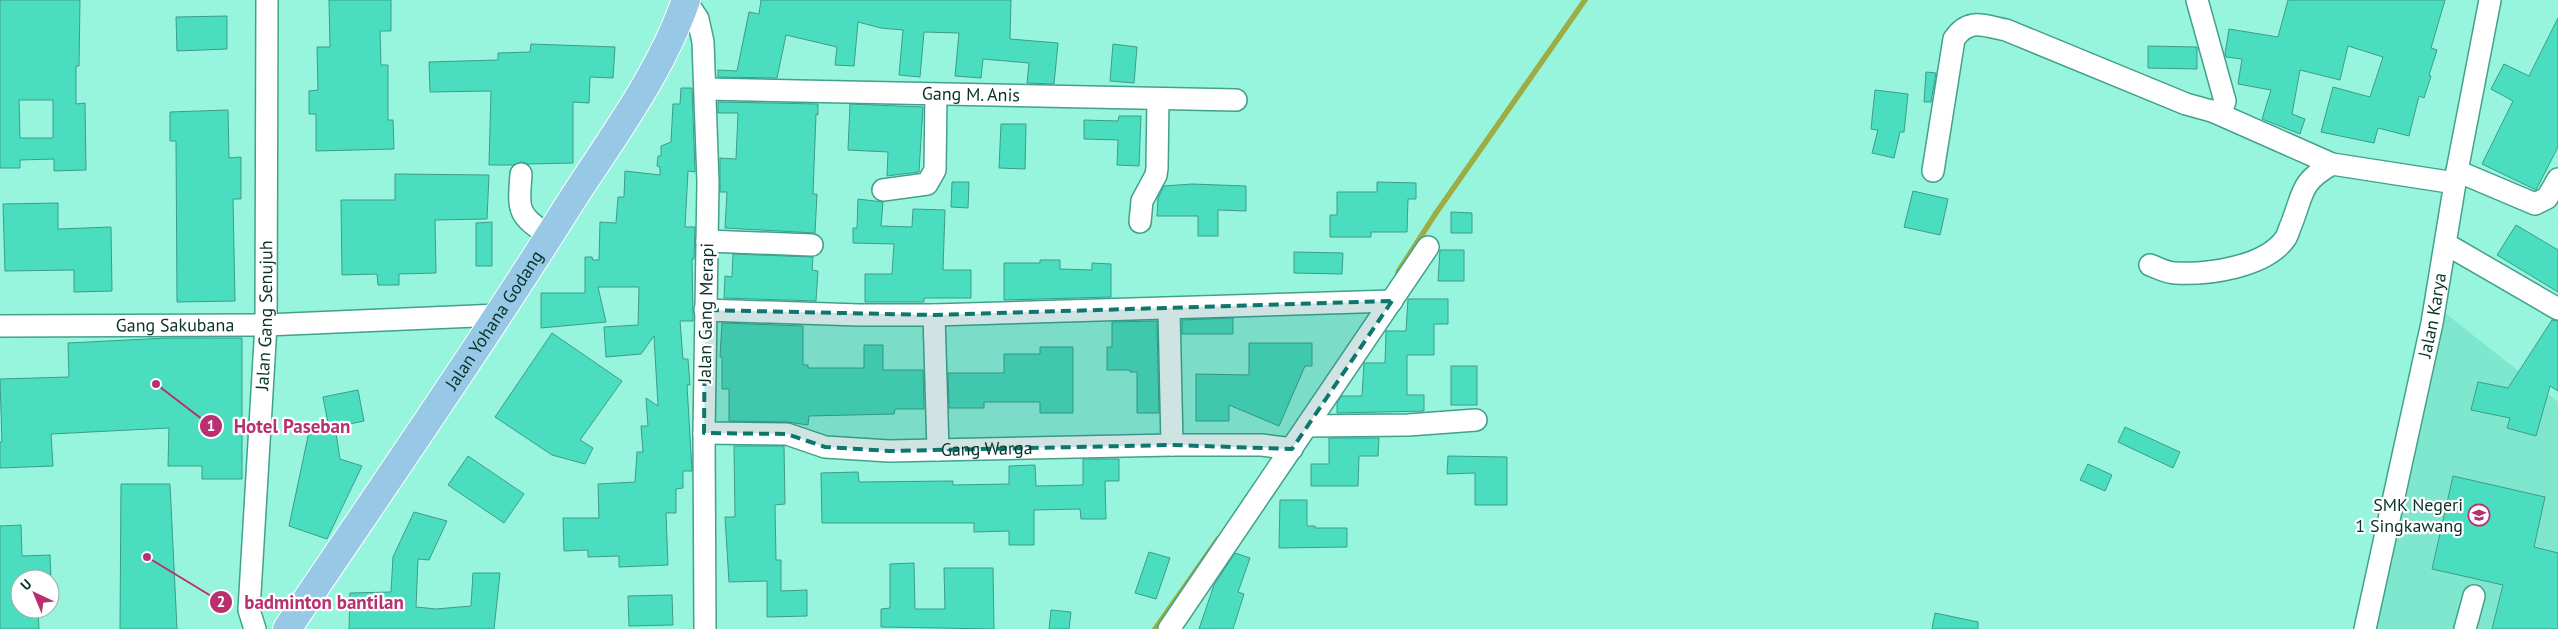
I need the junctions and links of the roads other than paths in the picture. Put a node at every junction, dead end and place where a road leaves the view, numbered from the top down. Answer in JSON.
{"nodes":[{"id":1,"x":266,"y":0,"type":"edge"},
{"id":2,"x":2197,"y":0,"type":"edge"},
{"id":3,"x":2490,"y":0,"type":"edge"},
{"id":4,"x":686,"y":1,"type":"edge"},
{"id":5,"x":706,"y":90,"type":"junction"},
{"id":6,"x":936,"y":96,"type":"junction"},
{"id":7,"x":1158,"y":99,"type":"junction"},
{"id":8,"x":1236,"y":100,"type":"dead end"},
{"id":9,"x":2212,"y":111,"type":"junction"},
{"id":10,"x":2332,"y":164,"type":"junction"},
{"id":11,"x":1933,"y":171,"type":"dead end"},
{"id":12,"x":521,"y":174,"type":"dead end"},
{"id":13,"x":2456,"y":177,"type":"junction"},
{"id":14,"x":2558,"y":179,"type":"edge"},
{"id":15,"x":883,"y":190,"type":"dead end"},
{"id":16,"x":1140,"y":222,"type":"dead end"},
{"id":17,"x":549,"y":236,"type":"junction"},
{"id":18,"x":707,"y":241,"type":"junction"},
{"id":19,"x":2446,"y":244,"type":"junction"},
{"id":20,"x":812,"y":245,"type":"dead end"},
{"id":21,"x":1428,"y":248,"type":"dead end"},
{"id":22,"x":2150,"y":265,"type":"dead end"},
{"id":23,"x":1381,"y":301,"type":"junction"},
{"id":24,"x":2558,"y":309,"type":"edge"},
{"id":25,"x":705,"y":310,"type":"junction"},
{"id":26,"x":1170,"y":310,"type":"junction"},
{"id":27,"x":499,"y":315,"type":"junction"},
{"id":28,"x":934,"y":315,"type":"junction"},
{"id":29,"x":266,"y":325,"type":"junction"},
{"id":30,"x":0,"y":326,"type":"edge"},
{"id":31,"x":1476,"y":420,"type":"dead end"},
{"id":32,"x":1307,"y":426,"type":"junction"},
{"id":33,"x":704,"y":433,"type":"junction"},
{"id":34,"x":1172,"y":445,"type":"junction"},
{"id":35,"x":1284,"y":447,"type":"junction"},
{"id":36,"x":938,"y":450,"type":"junction"},
{"id":37,"x":2474,"y":596,"type":"dead end"},
{"id":38,"x":255,"y":629,"type":"edge"},
{"id":39,"x":287,"y":629,"type":"edge"},
{"id":40,"x":704,"y":629,"type":"edge"},
{"id":41,"x":1169,"y":629,"type":"edge"},
{"id":42,"x":2365,"y":629,"type":"edge"},
{"id":43,"x":2466,"y":629,"type":"edge"}],
"edges":[{"from":1,"to":29,"type":"street","name":"Jalan Gang Senujuh"},
{"from":2,"to":9,"type":"street"},
{"from":3,"to":13,"type":"street","name":"Jalan Karya"},
{"from":4,"to":5,"type":"street","name":"Jalan Gang Merapi"},
{"from":4,"to":17,"type":"main road","name":"Jalan Yohana Godang"},
{"from":5,"to":6,"type":"street","name":"Gang M. Anis"},
{"from":5,"to":18,"type":"street","name":"Jalan Gang Merapi"},
{"from":6,"to":7,"type":"street","name":"Gang M. Anis"},
{"from":6,"to":15,"type":"street"},
{"from":7,"to":8,"type":"street","name":"Gang M. Anis"},
{"from":7,"to":16,"type":"street"},
{"from":9,"to":10,"type":"street"},
{"from":9,"to":11,"type":"street"},
{"from":10,"to":13,"type":"street"},
{"from":10,"to":22,"type":"street"},
{"from":12,"to":17,"type":"street"},
{"from":13,"to":14,"type":"street"},
{"from":13,"to":19,"type":"street","name":"Jalan Karya"},
{"from":17,"to":27,"type":"main road","name":"Jalan Yohana Godang"},
{"from":18,"to":20,"type":"street"},
{"from":18,"to":25,"type":"street","name":"Jalan Gang Merapi"},
{"from":19,"to":24,"type":"street"},
{"from":19,"to":42,"type":"street","name":"Jalan Karya"},
{"from":21,"to":23,"type":"street"},
{"from":23,"to":26,"type":"street"},
{"from":23,"to":32,"type":"street"},
{"from":25,"to":28,"type":"street"},
{"from":25,"to":33,"type":"street","name":"Jalan Gang Merapi"},
{"from":26,"to":28,"type":"street"},
{"from":26,"to":34,"type":"street"},
{"from":27,"to":29,"type":"street","name":"Gang Sakubana"},
{"from":27,"to":39,"type":"main road","name":"Jalan Yohana Godang"},
{"from":28,"to":36,"type":"street"},
{"from":29,"to":30,"type":"street","name":"Gang Sakubana"},
{"from":29,"to":38,"type":"street","name":"Jalan Gang Senujuh"},
{"from":31,"to":32,"type":"street"},
{"from":32,"to":35,"type":"street"},
{"from":33,"to":36,"type":"street","name":"Gang Warga"},
{"from":33,"to":40,"type":"street","name":"Jalan Gang Merapi"},
{"from":34,"to":35,"type":"street","name":"Gang Warga"},
{"from":34,"to":36,"type":"street","name":"Gang Warga"},
{"from":35,"to":41,"type":"street"},
{"from":37,"to":43,"type":"street"}]}
